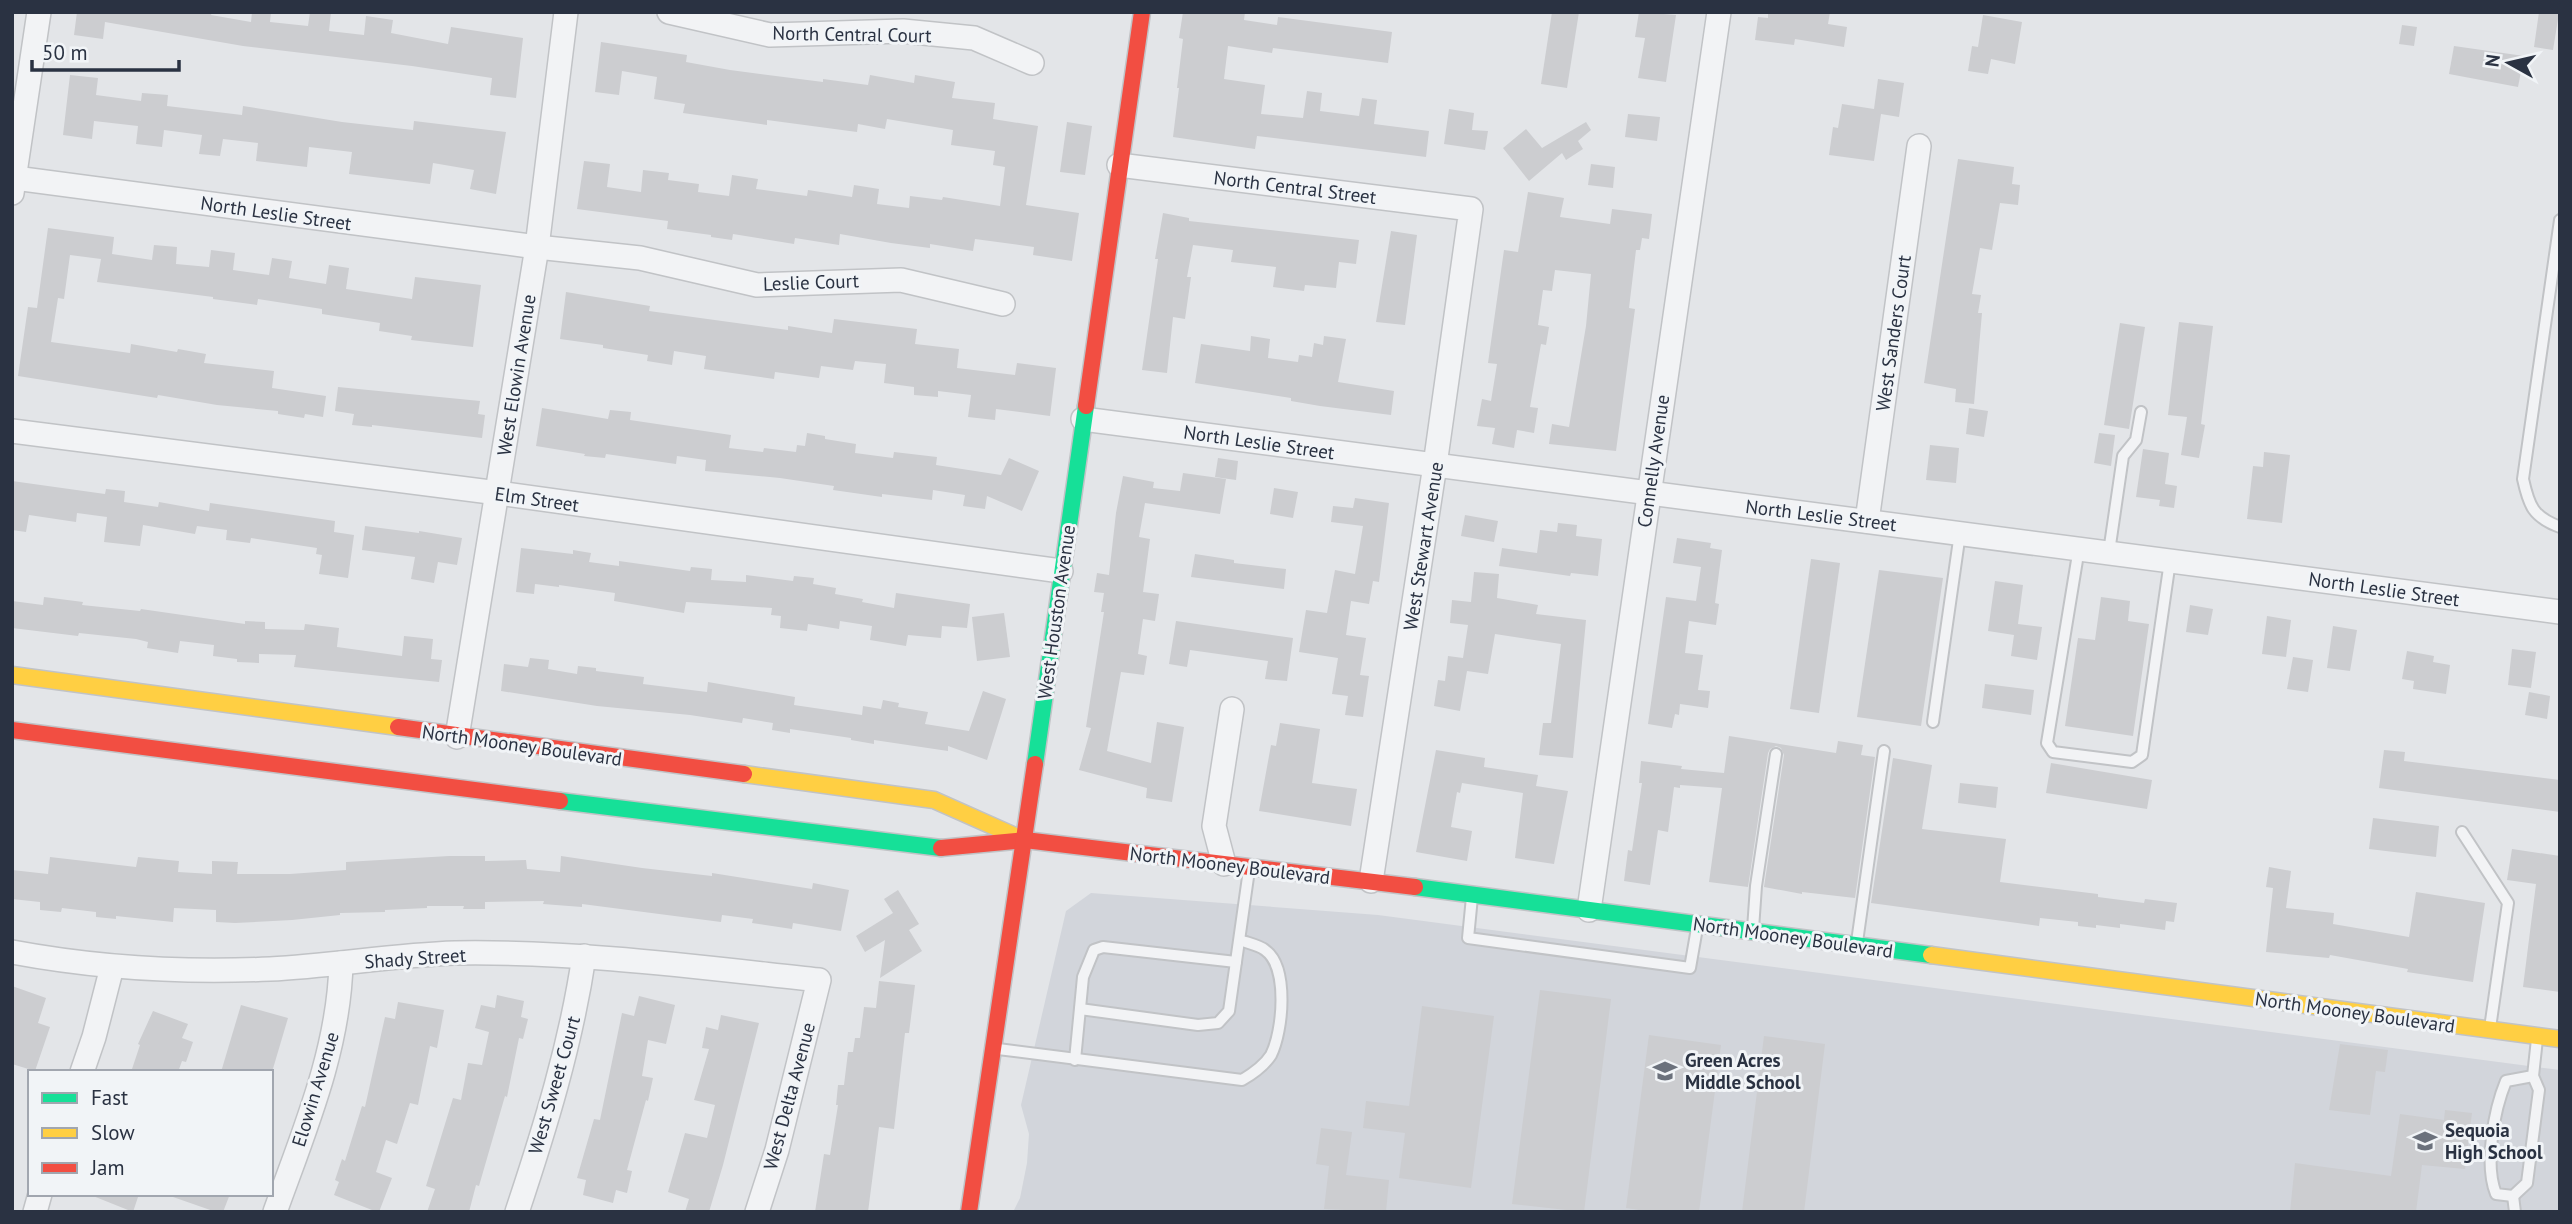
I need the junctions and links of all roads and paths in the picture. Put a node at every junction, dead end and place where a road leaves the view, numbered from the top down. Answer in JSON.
{"nodes":[{"id":1,"x":39,"y":12,"type":"edge"},
{"id":2,"x":566,"y":12,"type":"edge"},
{"id":3,"x":669,"y":12,"type":"edge"},
{"id":4,"x":1142,"y":12,"type":"edge"},
{"id":5,"x":1719,"y":12,"type":"edge"},
{"id":6,"x":1032,"y":64,"type":"dead end"},
{"id":7,"x":1919,"y":146,"type":"dead end"},
{"id":8,"x":1119,"y":165,"type":"junction"},
{"id":9,"x":13,"y":186,"type":"edge"},
{"id":10,"x":1471,"y":209,"type":"joint"},
{"id":11,"x":2560,"y":219,"type":"edge"},
{"id":12,"x":537,"y":247,"type":"junction"},
{"id":13,"x":1003,"y":304,"type":"dead end"},
{"id":14,"x":2141,"y":412,"type":"dead end"},
{"id":15,"x":1083,"y":419,"type":"junction"},
{"id":16,"x":12,"y":431,"type":"edge"},
{"id":17,"x":1436,"y":465,"type":"junction"},
{"id":18,"x":1648,"y":492,"type":"junction"},
{"id":19,"x":498,"y":493,"type":"junction"},
{"id":20,"x":1867,"y":521,"type":"junction"},
{"id":21,"x":2560,"y":527,"type":"edge"},
{"id":22,"x":1960,"y":533,"type":"junction"},
{"id":23,"x":2079,"y":548,"type":"junction"},
{"id":24,"x":2109,"y":552,"type":"junction"},
{"id":25,"x":2170,"y":561,"type":"junction"},
{"id":26,"x":1061,"y":571,"type":"junction"},
{"id":27,"x":2560,"y":612,"type":"edge"},
{"id":28,"x":12,"y":675,"type":"edge"},
{"id":29,"x":1232,"y":709,"type":"dead end"},
{"id":30,"x":1933,"y":722,"type":"dead end"},
{"id":31,"x":12,"y":730,"type":"edge"},
{"id":32,"x":457,"y":737,"type":"junction"},
{"id":33,"x":1884,"y":751,"type":"dead end"},
{"id":34,"x":1776,"y":754,"type":"dead end"},
{"id":35,"x":2462,"y":832,"type":"dead end"},
{"id":36,"x":1025,"y":840,"type":"junction"},
{"id":37,"x":1224,"y":864,"type":"junction"},
{"id":38,"x":1249,"y":867,"type":"junction"},
{"id":39,"x":1371,"y":881,"type":"junction"},
{"id":40,"x":1472,"y":894,"type":"junction"},
{"id":41,"x":1589,"y":910,"type":"junction"},
{"id":42,"x":1698,"y":924,"type":"junction"},
{"id":43,"x":1753,"y":932,"type":"junction"},
{"id":44,"x":1240,"y":940,"type":"junction"},
{"id":45,"x":1856,"y":945,"type":"junction"},
{"id":46,"x":12,"y":952,"type":"edge"},
{"id":47,"x":584,"y":956,"type":"junction"},
{"id":48,"x":1237,"y":962,"type":"junction"},
{"id":49,"x":341,"y":963,"type":"junction"},
{"id":50,"x":112,"y":967,"type":"junction"},
{"id":51,"x":819,"y":980,"type":"joint"},
{"id":52,"x":1080,"y":1009,"type":"junction"},
{"id":53,"x":2490,"y":1030,"type":"junction"},
{"id":54,"x":2538,"y":1037,"type":"junction"},
{"id":55,"x":2560,"y":1040,"type":"edge"},
{"id":56,"x":995,"y":1048,"type":"junction"},
{"id":57,"x":1075,"y":1060,"type":"junction"},
{"id":58,"x":83,"y":1070,"type":"edge"},
{"id":59,"x":2533,"y":1073,"type":"junction"},
{"id":60,"x":2514,"y":1196,"type":"junction"},
{"id":61,"x":275,"y":1212,"type":"edge"},
{"id":62,"x":516,"y":1212,"type":"edge"},
{"id":63,"x":757,"y":1212,"type":"edge"},
{"id":64,"x":969,"y":1212,"type":"edge"},
{"id":65,"x":2515,"y":1212,"type":"edge"}],
"edges":[{"from":1,"to":9,"type":"street"},
{"from":2,"to":12,"type":"street","name":"West Elowin Avenue"},
{"from":3,"to":6,"type":"street","name":"North Central Court"},
{"from":4,"to":8,"type":"street","name":"West Houston Avenue"},
{"from":5,"to":18,"type":"street","name":"Connelly Avenue"},
{"from":7,"to":20,"type":"street","name":"West Sanders Court"},
{"from":8,"to":10,"type":"street","name":"North Central Street"},
{"from":8,"to":15,"type":"street","name":"West Houston Avenue"},
{"from":9,"to":12,"type":"street","name":"North Leslie Street"},
{"from":10,"to":17,"type":"street","name":"West Stewart Avenue"},
{"from":11,"to":21,"type":"lane"},
{"from":12,"to":13,"type":"street","name":"Leslie Court"},
{"from":12,"to":19,"type":"street","name":"West Elowin Avenue"},
{"from":14,"to":24,"type":"lane"},
{"from":15,"to":17,"type":"street","name":"North Leslie Street"},
{"from":15,"to":26,"type":"street","name":"West Houston Avenue"},
{"from":16,"to":19,"type":"street","name":"Elm Street"},
{"from":17,"to":18,"type":"street","name":"North Leslie Street"},
{"from":17,"to":39,"type":"street","name":"West Stewart Avenue"},
{"from":18,"to":20,"type":"street","name":"North Leslie Street"},
{"from":18,"to":41,"type":"street","name":"Connelly Avenue"},
{"from":19,"to":26,"type":"street","name":"Elm Street"},
{"from":19,"to":32,"type":"street","name":"West Elowin Avenue"},
{"from":20,"to":22,"type":"street","name":"North Leslie Street"},
{"from":22,"to":23,"type":"street","name":"North Leslie Street"},
{"from":22,"to":30,"type":"lane"},
{"from":23,"to":24,"type":"street","name":"North Leslie Street"},
{"from":23,"to":25,"type":"lane"},
{"from":24,"to":25,"type":"street","name":"North Leslie Street"},
{"from":25,"to":27,"type":"street","name":"North Leslie Street"},
{"from":26,"to":36,"type":"street","name":"West Houston Avenue"},
{"from":28,"to":32,"type":"street","name":"North Mooney Boulevard"},
{"from":29,"to":37,"type":"street"},
{"from":31,"to":36,"type":"street","name":"North Mooney Boulevard"},
{"from":32,"to":36,"type":"street","name":"North Mooney Boulevard"},
{"from":33,"to":45,"type":"lane"},
{"from":34,"to":43,"type":"lane"},
{"from":35,"to":53,"type":"lane"},
{"from":36,"to":37,"type":"street","name":"North Mooney Boulevard"},
{"from":36,"to":56,"type":"street","name":"West Houston Avenue"},
{"from":37,"to":38,"type":"street","name":"North Mooney Boulevard"},
{"from":38,"to":39,"type":"street","name":"North Mooney Boulevard"},
{"from":38,"to":44,"type":"lane"},
{"from":39,"to":40,"type":"street","name":"North Mooney Boulevard"},
{"from":40,"to":41,"type":"street","name":"North Mooney Boulevard"},
{"from":40,"to":42,"type":"lane"},
{"from":41,"to":42,"type":"street","name":"North Mooney Boulevard"},
{"from":42,"to":43,"type":"street","name":"North Mooney Boulevard"},
{"from":43,"to":45,"type":"street","name":"North Mooney Boulevard"},
{"from":44,"to":48,"type":"lane"},
{"from":44,"to":57,"type":"lane"},
{"from":45,"to":53,"type":"street","name":"North Mooney Boulevard"},
{"from":46,"to":50,"type":"street","name":"Shady Street"},
{"from":47,"to":49,"type":"street","name":"Shady Street"},
{"from":47,"to":51,"type":"street","name":"Shady Street"},
{"from":47,"to":62,"type":"street","name":"West Sweet Court"},
{"from":48,"to":52,"type":"lane"},
{"from":48,"to":52,"type":"lane"},
{"from":49,"to":50,"type":"street","name":"Shady Street"},
{"from":49,"to":61,"type":"street","name":"Elowin Avenue"},
{"from":50,"to":58,"type":"street"},
{"from":51,"to":63,"type":"street","name":"West Delta Avenue"},
{"from":52,"to":57,"type":"lane"},
{"from":53,"to":54,"type":"street","name":"North Mooney Boulevard"},
{"from":54,"to":55,"type":"street","name":"North Mooney Boulevard"},
{"from":54,"to":59,"type":"lane"},
{"from":56,"to":57,"type":"lane"},
{"from":56,"to":64,"type":"street","name":"West Houston Avenue"},
{"from":59,"to":60,"type":"lane"},
{"from":59,"to":60,"type":"lane"},
{"from":60,"to":65,"type":"lane"}]}
